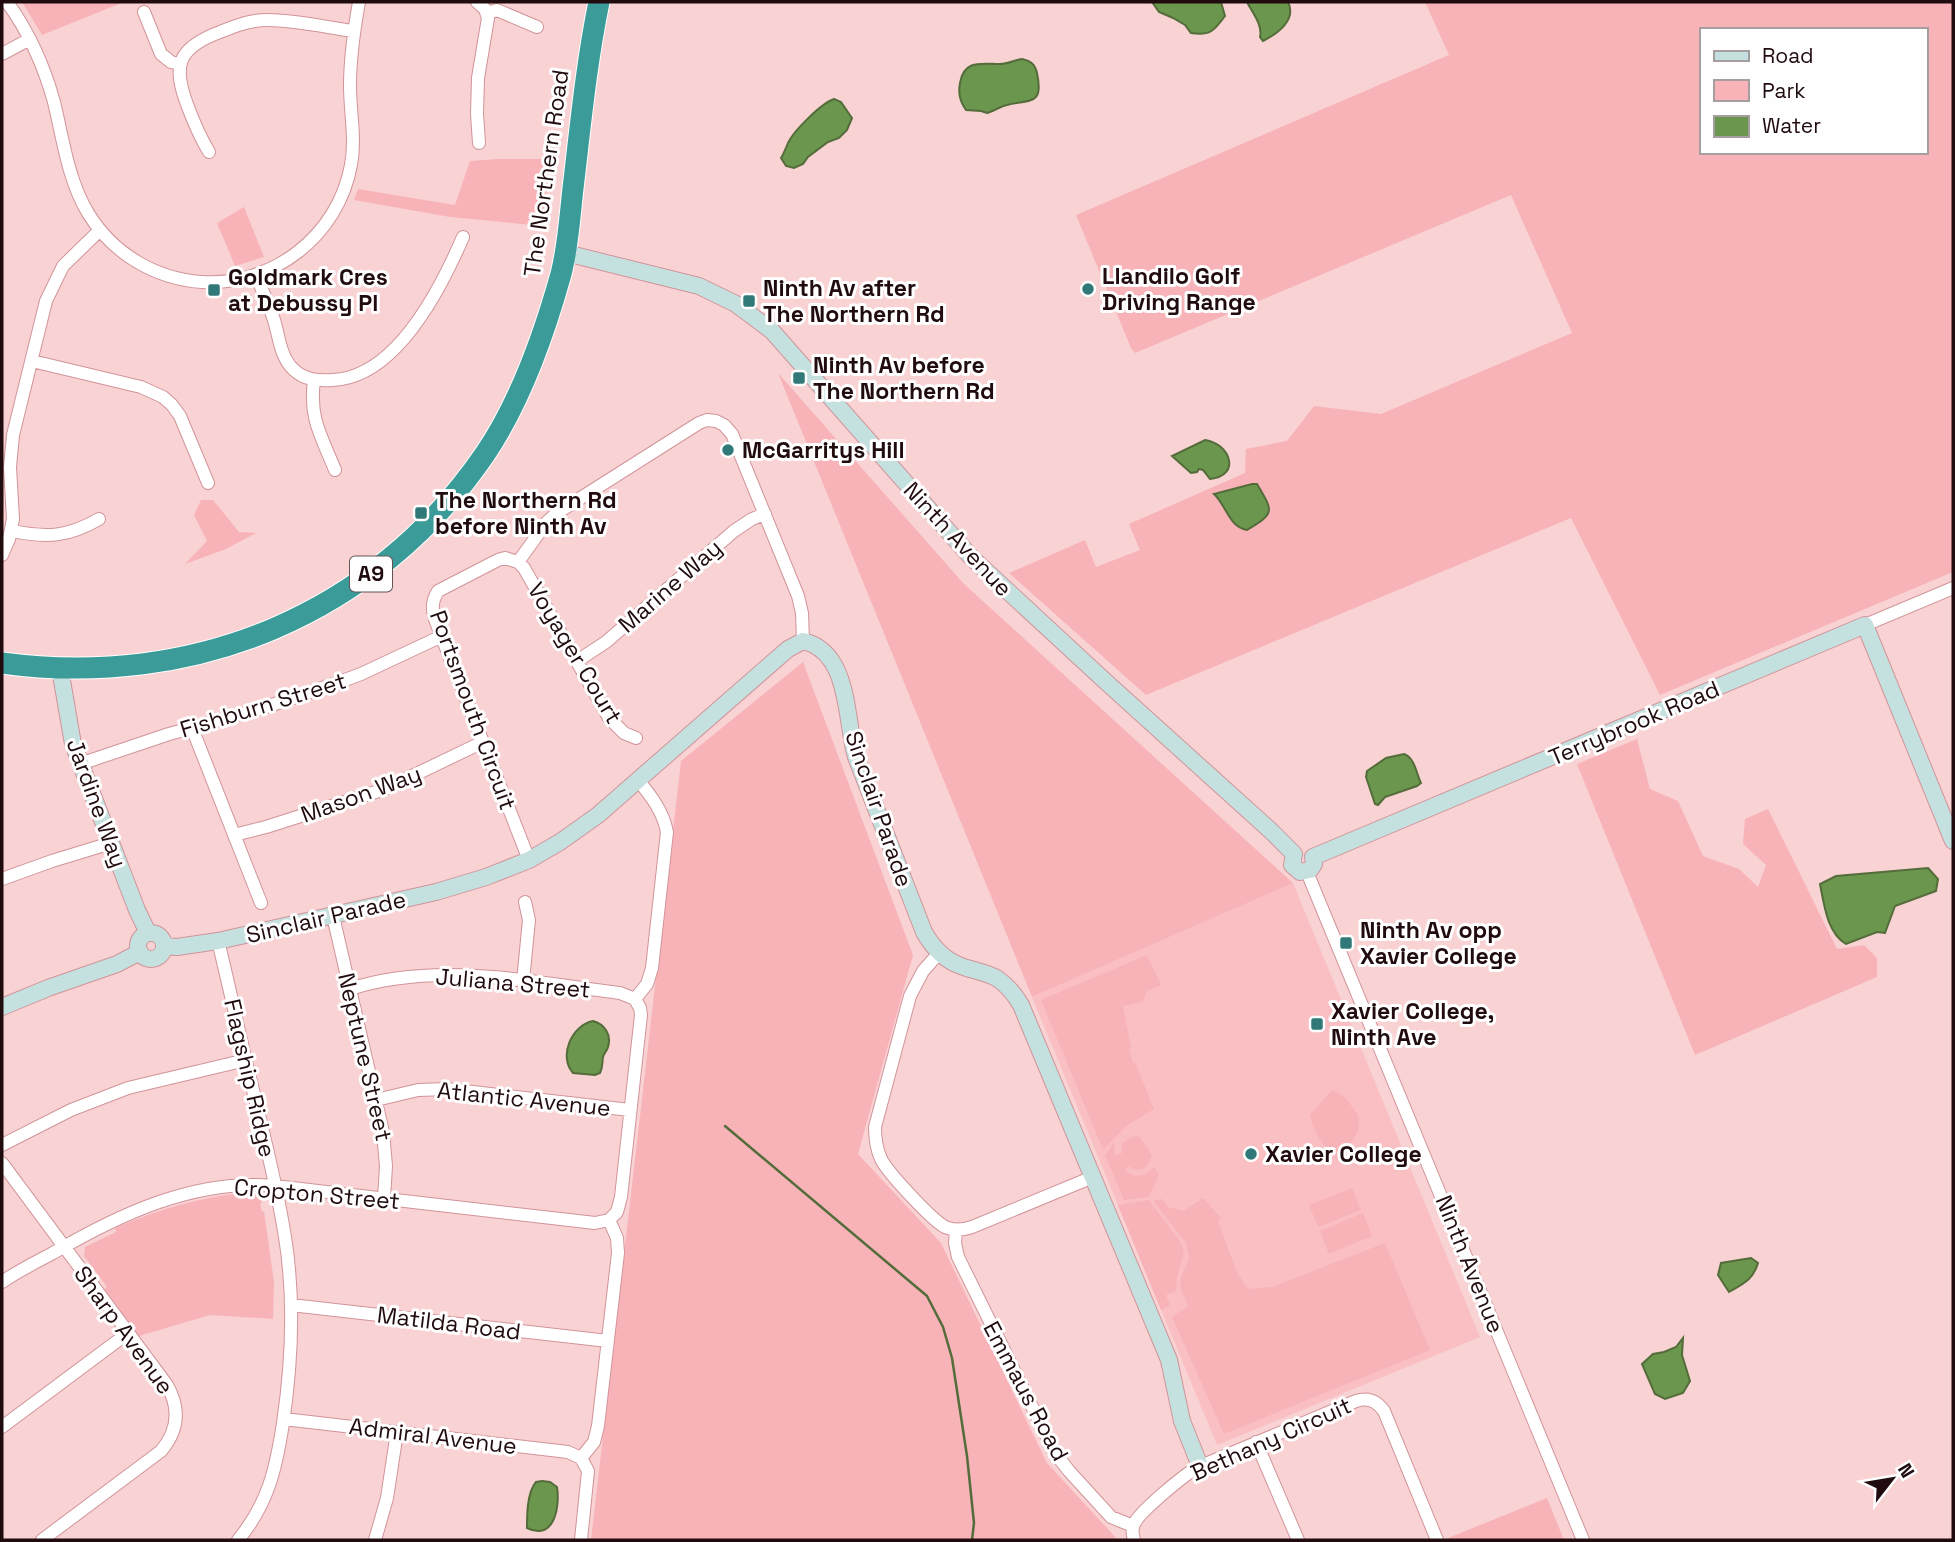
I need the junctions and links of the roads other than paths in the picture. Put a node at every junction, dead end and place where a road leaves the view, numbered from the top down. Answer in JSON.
{"nodes":[{"id":1,"x":7,"y":2,"type":"edge"},
{"id":2,"x":359,"y":2,"type":"edge"},
{"id":3,"x":478,"y":2,"type":"edge"},
{"id":4,"x":599,"y":2,"type":"edge"},
{"id":5,"x":144,"y":12,"type":"dead end"},
{"id":6,"x":487,"y":13,"type":"junction"},
{"id":7,"x":537,"y":27,"type":"dead end"},
{"id":8,"x":354,"y":31,"type":"junction"},
{"id":9,"x":30,"y":40,"type":"junction"},
{"id":10,"x":2,"y":54,"type":"edge"},
{"id":11,"x":180,"y":64,"type":"junction"},
{"id":12,"x":479,"y":143,"type":"dead end"},
{"id":13,"x":209,"y":152,"type":"dead end"},
{"id":14,"x":100,"y":230,"type":"junction"},
{"id":15,"x":463,"y":237,"type":"dead end"},
{"id":16,"x":566,"y":253,"type":"junction"},
{"id":17,"x":256,"y":275,"type":"junction"},
{"id":18,"x":32,"y":361,"type":"junction"},
{"id":19,"x":314,"y":380,"type":"junction"},
{"id":20,"x":335,"y":470,"type":"dead end"},
{"id":21,"x":208,"y":483,"type":"dead end"},
{"id":22,"x":765,"y":514,"type":"junction"},
{"id":23,"x":99,"y":519,"type":"dead end"},
{"id":24,"x":12,"y":531,"type":"junction"},
{"id":25,"x":2,"y":555,"type":"edge"},
{"id":26,"x":518,"y":562,"type":"junction"},
{"id":27,"x":1953,"y":587,"type":"edge"},
{"id":28,"x":1865,"y":625,"type":"junction"},
{"id":29,"x":442,"y":636,"type":"junction"},
{"id":30,"x":803,"y":641,"type":"junction"},
{"id":31,"x":577,"y":661,"type":"junction"},
{"id":32,"x":2,"y":663,"type":"edge"},
{"id":33,"x":60,"y":669,"type":"junction"},
{"id":34,"x":192,"y":728,"type":"junction"},
{"id":35,"x":636,"y":738,"type":"dead end"},
{"id":36,"x":483,"y":742,"type":"junction"},
{"id":37,"x":80,"y":764,"type":"junction"},
{"id":38,"x":638,"y":780,"type":"junction"},
{"id":39,"x":234,"y":835,"type":"junction"},
{"id":40,"x":1953,"y":841,"type":"edge"},
{"id":41,"x":111,"y":843,"type":"junction"},
{"id":42,"x":529,"y":860,"type":"junction"},
{"id":43,"x":1310,"y":864,"type":"junction"},
{"id":44,"x":2,"y":878,"type":"edge"},
{"id":45,"x":526,"y":902,"type":"dead end"},
{"id":46,"x":261,"y":903,"type":"dead end"},
{"id":47,"x":333,"y":916,"type":"junction"},
{"id":48,"x":148,"y":933,"type":"junction"},
{"id":49,"x":218,"y":941,"type":"junction"},
{"id":50,"x":164,"y":946,"type":"junction"},
{"id":51,"x":140,"y":952,"type":"junction"},
{"id":52,"x":939,"y":953,"type":"junction"},
{"id":53,"x":523,"y":981,"type":"junction"},
{"id":54,"x":350,"y":989,"type":"junction"},
{"id":55,"x":635,"y":999,"type":"junction"},
{"id":56,"x":2,"y":1007,"type":"edge"},
{"id":57,"x":246,"y":1060,"type":"junction"},
{"id":58,"x":376,"y":1100,"type":"junction"},
{"id":59,"x":630,"y":1110,"type":"junction"},
{"id":60,"x":2,"y":1145,"type":"edge"},
{"id":61,"x":2,"y":1163,"type":"edge"},
{"id":62,"x":1093,"y":1177,"type":"junction"},
{"id":63,"x":275,"y":1186,"type":"junction"},
{"id":64,"x":384,"y":1198,"type":"junction"},
{"id":65,"x":610,"y":1220,"type":"junction"},
{"id":66,"x":956,"y":1230,"type":"junction"},
{"id":67,"x":64,"y":1246,"type":"junction"},
{"id":68,"x":2,"y":1282,"type":"edge"},
{"id":69,"x":291,"y":1305,"type":"junction"},
{"id":70,"x":128,"y":1334,"type":"junction"},
{"id":71,"x":608,"y":1341,"type":"junction"},
{"id":72,"x":284,"y":1419,"type":"junction"},
{"id":73,"x":2,"y":1427,"type":"edge"},
{"id":74,"x":397,"y":1432,"type":"junction"},
{"id":75,"x":1256,"y":1443,"type":"junction"},
{"id":76,"x":581,"y":1458,"type":"junction"},
{"id":77,"x":1200,"y":1466,"type":"junction"},
{"id":78,"x":1133,"y":1526,"type":"junction"},
{"id":79,"x":42,"y":1540,"type":"edge"},
{"id":80,"x":238,"y":1540,"type":"edge"},
{"id":81,"x":374,"y":1540,"type":"edge"},
{"id":82,"x":581,"y":1540,"type":"edge"},
{"id":83,"x":1134,"y":1540,"type":"edge"},
{"id":84,"x":1298,"y":1540,"type":"edge"},
{"id":85,"x":1437,"y":1540,"type":"edge"},
{"id":86,"x":1583,"y":1540,"type":"edge"}],
"edges":[{"from":1,"to":9,"type":"street"},
{"from":2,"to":8,"type":"street"},
{"from":3,"to":6,"type":"street"},
{"from":4,"to":16,"type":"highway","name":"The Northern Road","number":"A9"},
{"from":5,"to":11,"type":"street"},
{"from":6,"to":7,"type":"street"},
{"from":6,"to":12,"type":"street"},
{"from":8,"to":11,"type":"street"},
{"from":8,"to":17,"type":"street"},
{"from":9,"to":10,"type":"street"},
{"from":9,"to":14,"type":"street"},
{"from":11,"to":13,"type":"street"},
{"from":14,"to":17,"type":"street"},
{"from":14,"to":18,"type":"street"},
{"from":15,"to":19,"type":"street"},
{"from":16,"to":33,"type":"highway","name":"The Northern Road","number":"A9"},
{"from":16,"to":43,"type":"street","name":"Ninth Avenue"},
{"from":17,"to":19,"type":"street"},
{"from":18,"to":21,"type":"street"},
{"from":18,"to":24,"type":"street"},
{"from":19,"to":20,"type":"street"},
{"from":22,"to":26,"type":"street"},
{"from":22,"to":30,"type":"street"},
{"from":22,"to":31,"type":"street","name":"Marine Way"},
{"from":23,"to":24,"type":"street"},
{"from":24,"to":25,"type":"street"},
{"from":26,"to":29,"type":"street","name":"Portsmouth Circuit"},
{"from":26,"to":31,"type":"street","name":"Voyager Court"},
{"from":27,"to":28,"type":"street","name":"Terrybrook Road"},
{"from":28,"to":40,"type":"street"},
{"from":28,"to":43,"type":"street","name":"Terrybrook Road"},
{"from":29,"to":34,"type":"street","name":"Fishburn Street"},
{"from":29,"to":36,"type":"street","name":"Portsmouth Circuit"},
{"from":30,"to":38,"type":"street","name":"Sinclair Parade"},
{"from":30,"to":52,"type":"street","name":"Sinclair Parade"},
{"from":31,"to":35,"type":"street","name":"Voyager Court"},
{"from":32,"to":33,"type":"highway","name":"The Northern Road","number":"A9"},
{"from":33,"to":37,"type":"street","name":"Jardine Way"},
{"from":34,"to":37,"type":"street","name":"Fishburn Street"},
{"from":34,"to":39,"type":"street"},
{"from":36,"to":39,"type":"street","name":"Mason Way"},
{"from":36,"to":42,"type":"street","name":"Portsmouth Circuit"},
{"from":37,"to":41,"type":"street","name":"Jardine Way"},
{"from":38,"to":42,"type":"street","name":"Sinclair Parade"},
{"from":38,"to":55,"type":"street"},
{"from":39,"to":46,"type":"street"},
{"from":41,"to":44,"type":"street"},
{"from":41,"to":48,"type":"street","name":"Jardine Way"},
{"from":42,"to":47,"type":"street","name":"Sinclair Parade"},
{"from":43,"to":86,"type":"street","name":"Ninth Avenue"},
{"from":45,"to":53,"type":"street"},
{"from":47,"to":49,"type":"street","name":"Sinclair Parade"},
{"from":47,"to":54,"type":"street","name":"Neptune Street"},
{"from":48,"to":50,"type":"street"},
{"from":48,"to":51,"type":"street"},
{"from":49,"to":50,"type":"street","name":"Sinclair Parade"},
{"from":49,"to":57,"type":"street","name":"Flagship Ridge"},
{"from":50,"to":51,"type":"street"},
{"from":51,"to":56,"type":"street"},
{"from":52,"to":62,"type":"street"},
{"from":52,"to":66,"type":"street"},
{"from":53,"to":54,"type":"street","name":"Juliana Street"},
{"from":53,"to":55,"type":"street","name":"Juliana Street"},
{"from":54,"to":58,"type":"street","name":"Neptune Street"},
{"from":55,"to":59,"type":"street"},
{"from":57,"to":60,"type":"street"},
{"from":57,"to":63,"type":"street","name":"Flagship Ridge"},
{"from":58,"to":59,"type":"street","name":"Atlantic Avenue"},
{"from":58,"to":64,"type":"street","name":"Neptune Street"},
{"from":59,"to":65,"type":"street"},
{"from":61,"to":67,"type":"street","name":"Sharp Avenue"},
{"from":62,"to":66,"type":"street"},
{"from":62,"to":77,"type":"street"},
{"from":63,"to":64,"type":"street","name":"Cropton Street"},
{"from":63,"to":67,"type":"street","name":"Cropton Street"},
{"from":63,"to":69,"type":"street","name":"Flagship Ridge"},
{"from":64,"to":65,"type":"street","name":"Cropton Street"},
{"from":65,"to":71,"type":"street"},
{"from":66,"to":78,"type":"street","name":"Emmaus Road"},
{"from":67,"to":68,"type":"street","name":"Cropton Street"},
{"from":67,"to":70,"type":"street","name":"Sharp Avenue"},
{"from":69,"to":71,"type":"street","name":"Matilda Road"},
{"from":69,"to":72,"type":"street","name":"Flagship Ridge"},
{"from":70,"to":73,"type":"street"},
{"from":70,"to":79,"type":"street","name":"Sharp Avenue"},
{"from":71,"to":76,"type":"street"},
{"from":72,"to":74,"type":"street","name":"Admiral Avenue"},
{"from":72,"to":80,"type":"street","name":"Flagship Ridge"},
{"from":74,"to":76,"type":"street","name":"Admiral Avenue"},
{"from":74,"to":81,"type":"street"},
{"from":75,"to":77,"type":"street","name":"Bethany Circuit"},
{"from":75,"to":84,"type":"street"},
{"from":75,"to":85,"type":"street","name":"Bethany Circuit"},
{"from":76,"to":82,"type":"street"},
{"from":77,"to":78,"type":"street","name":"Bethany Circuit"},
{"from":78,"to":83,"type":"street"}]}
